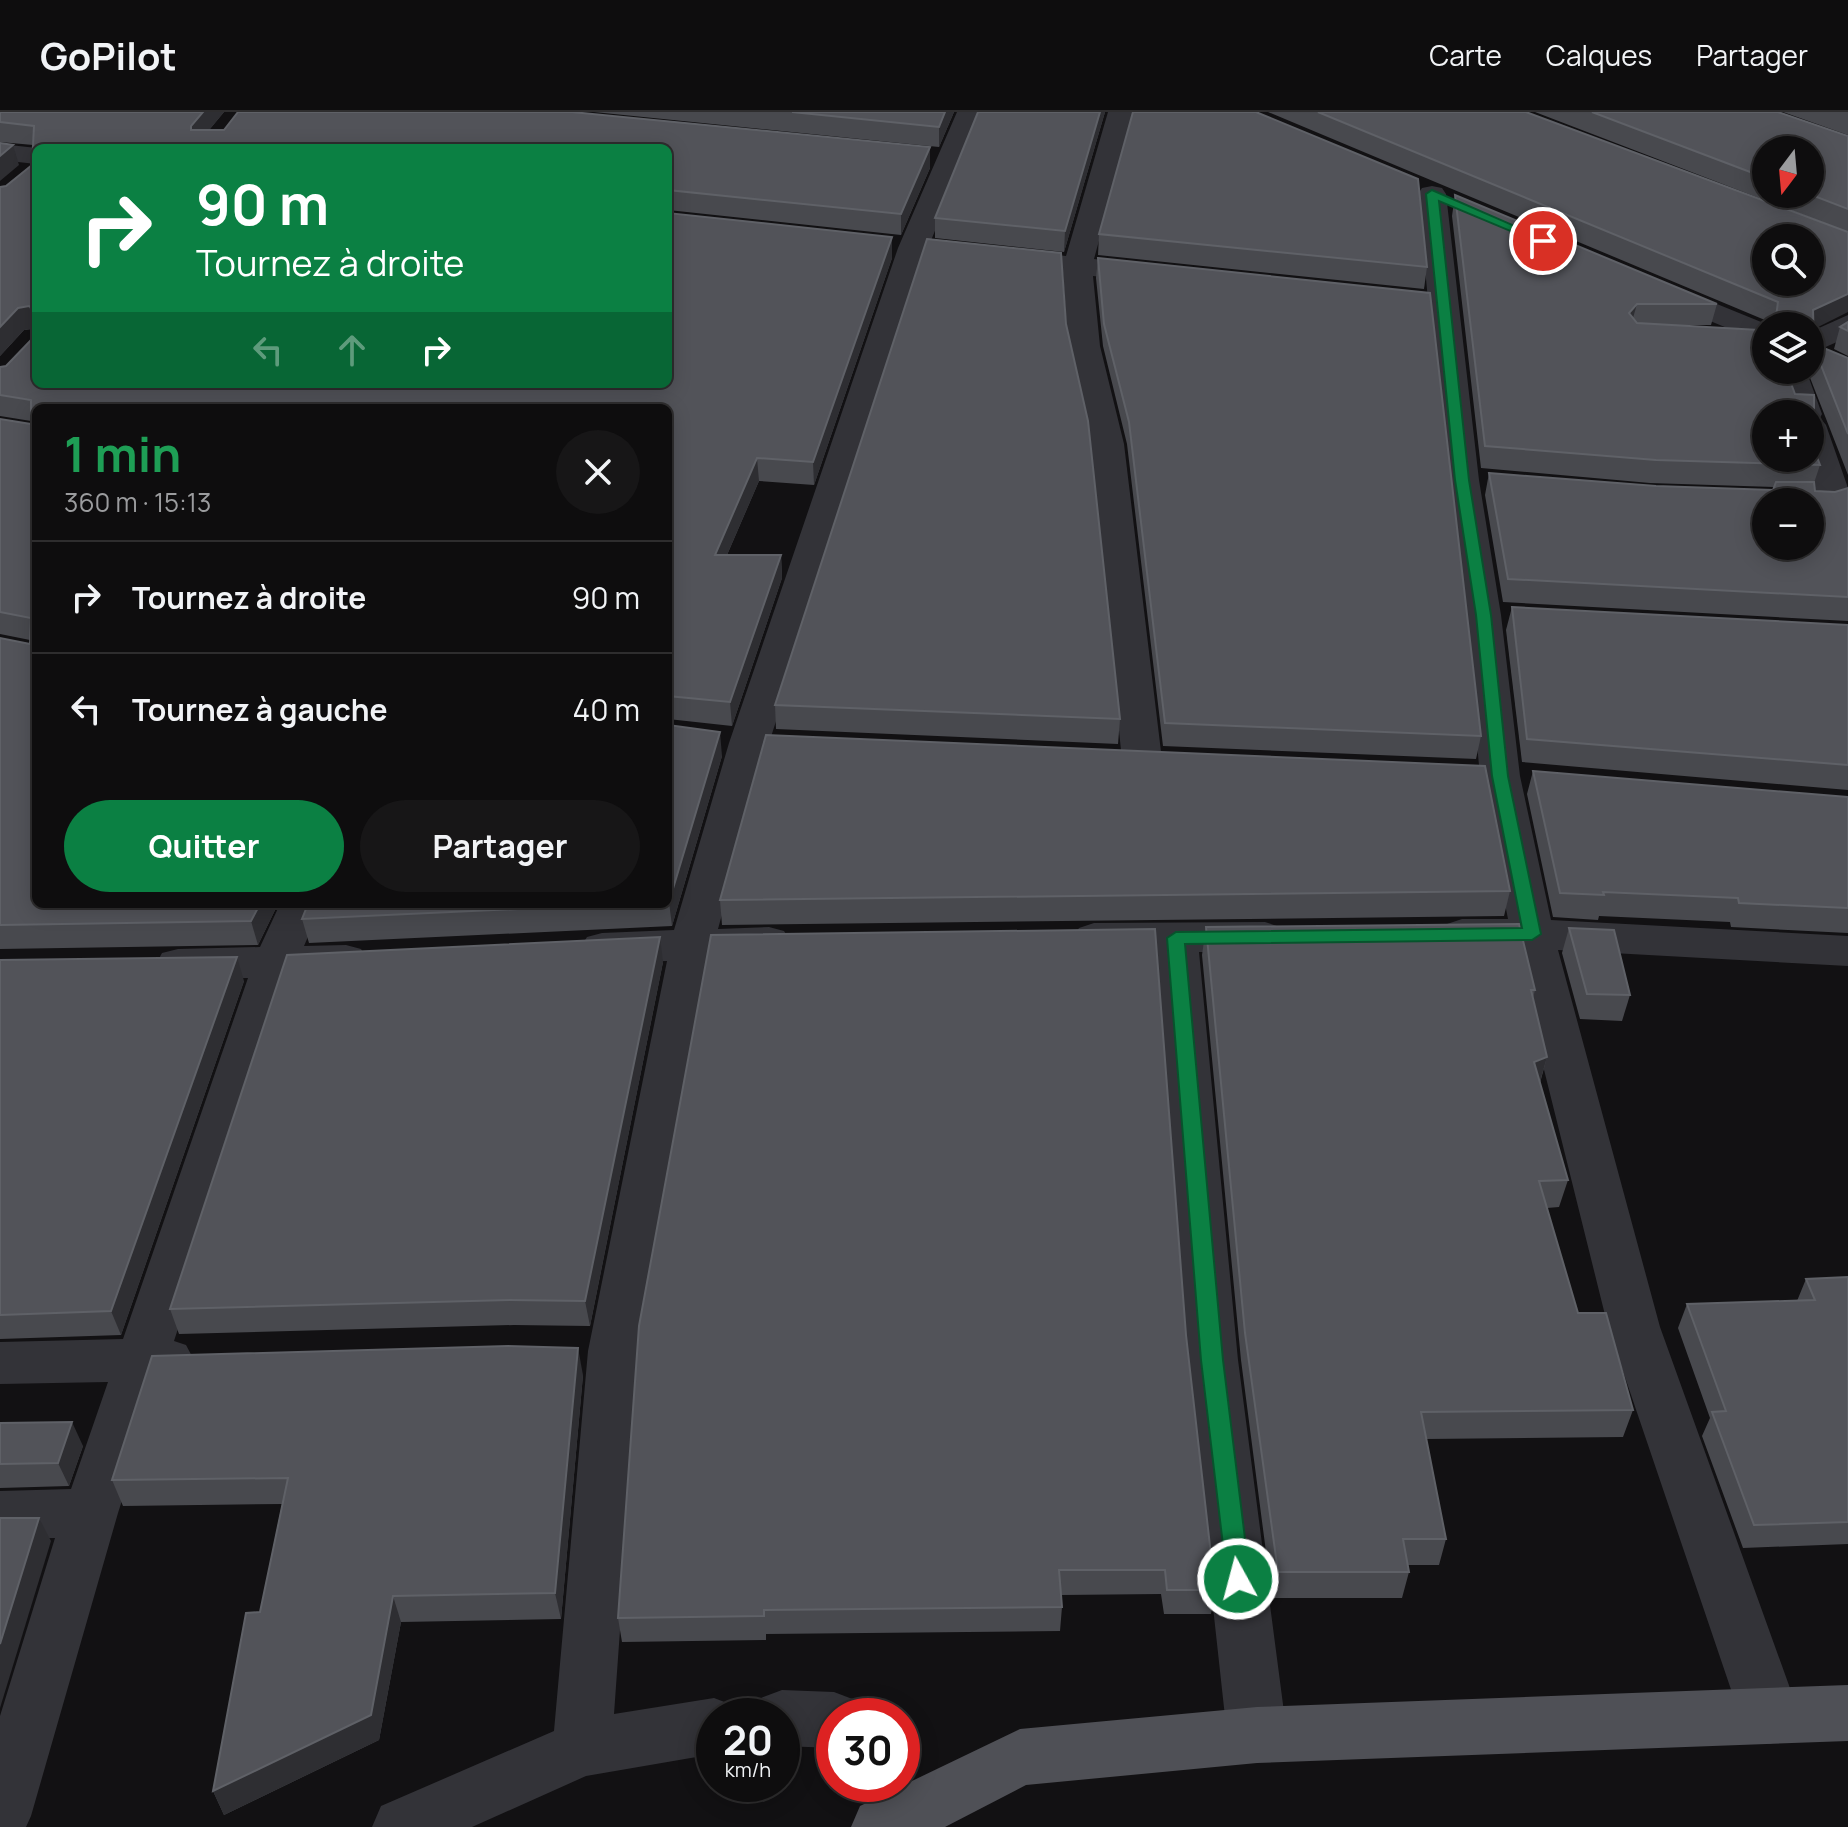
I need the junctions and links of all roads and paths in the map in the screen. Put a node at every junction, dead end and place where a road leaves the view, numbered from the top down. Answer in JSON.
{"nodes":[{"id":1,"x":970,"y":112,"type":"edge"},
{"id":2,"x":1121,"y":112,"type":"edge"},
{"id":3,"x":0,"y":152,"type":"edge"},
{"id":4,"x":32,"y":168,"type":"edge"},
{"id":5,"x":1433,"y":194,"type":"dead end"},
{"id":6,"x":973,"y":255,"type":"edge"},
{"id":7,"x":1077,"y":267,"type":"junction"},
{"id":8,"x":1184,"y":277,"type":"edge"},
{"id":9,"x":1635,"y":280,"type":"edge"},
{"id":10,"x":1848,"y":324,"type":"edge"},
{"id":11,"x":1752,"y":332,"type":"edge"},
{"id":12,"x":1824,"y":337,"type":"edge"},
{"id":13,"x":1698,"y":338,"type":"edge"},
{"id":14,"x":1752,"y":338,"type":"edge"},
{"id":15,"x":1824,"y":467,"type":"edge"},
{"id":16,"x":1824,"y":500,"type":"edge"},
{"id":17,"x":708,"y":738,"type":"edge"},
{"id":18,"x":764,"y":744,"type":"junction"},
{"id":19,"x":1142,"y":760,"type":"edge"},
{"id":20,"x":299,"y":908,"type":"edge"},
{"id":21,"x":1532,"y":934,"type":"junction"},
{"id":22,"x":1424,"y":935,"type":"edge"},
{"id":23,"x":1300,"y":936,"type":"edge"},
{"id":24,"x":1176,"y":938,"type":"junction"},
{"id":25,"x":1051,"y":939,"type":"edge"},
{"id":26,"x":803,"y":941,"type":"edge"},
{"id":27,"x":692,"y":943,"type":"junction"},
{"id":28,"x":569,"y":949,"type":"edge"},
{"id":29,"x":1848,"y":951,"type":"edge"},
{"id":30,"x":383,"y":958,"type":"edge"},
{"id":31,"x":275,"y":963,"type":"junction"},
{"id":32,"x":138,"y":965,"type":"edge"},
{"id":33,"x":220,"y":1358,"type":"edge"},
{"id":34,"x":140,"y":1361,"type":"junction"},
{"id":35,"x":0,"y":1363,"type":"edge"},
{"id":36,"x":90,"y":1513,"type":"junction"},
{"id":37,"x":0,"y":1515,"type":"edge"},
{"id":38,"x":1848,"y":1713,"type":"edge"},
{"id":39,"x":1770,"y":1716,"type":"junction"},
{"id":40,"x":696,"y":1729,"type":"edge"},
{"id":41,"x":1257,"y":1735,"type":"junction"},
{"id":42,"x":582,"y":1748,"type":"junction"},
{"id":43,"x":0,"y":1816,"type":"edge"},
{"id":44,"x":908,"y":1818,"type":"edge"},
{"id":45,"x":403,"y":1827,"type":"edge"}],
"edges":[{"from":1,"to":18,"type":"street"},
{"from":2,"to":7,"type":"street"},
{"from":3,"to":4,"type":"street"},
{"from":5,"to":21,"type":"street"},
{"from":6,"to":7,"type":"street"},
{"from":7,"to":8,"type":"street"},
{"from":7,"to":19,"type":"street"},
{"from":9,"to":11,"type":"street"},
{"from":10,"to":12,"type":"street"},
{"from":13,"to":14,"type":"street"},
{"from":15,"to":16,"type":"street"},
{"from":17,"to":18,"type":"street"},
{"from":18,"to":27,"type":"street"},
{"from":20,"to":31,"type":"street"},
{"from":21,"to":22,"type":"street"},
{"from":21,"to":29,"type":"street"},
{"from":21,"to":39,"type":"street"},
{"from":23,"to":24,"type":"street"},
{"from":24,"to":25,"type":"street"},
{"from":24,"to":41,"type":"street"},
{"from":26,"to":27,"type":"street"},
{"from":27,"to":28,"type":"street"},
{"from":27,"to":42,"type":"street"},
{"from":30,"to":31,"type":"street"},
{"from":31,"to":32,"type":"street"},
{"from":31,"to":34,"type":"street"},
{"from":33,"to":34,"type":"street"},
{"from":34,"to":35,"type":"street"},
{"from":34,"to":36,"type":"street"},
{"from":36,"to":37,"type":"street"},
{"from":36,"to":43,"type":"street"},
{"from":38,"to":39,"type":"main road"},
{"from":39,"to":41,"type":"main road"},
{"from":40,"to":42,"type":"street"},
{"from":41,"to":44,"type":"main road"},
{"from":42,"to":45,"type":"street"}]}
